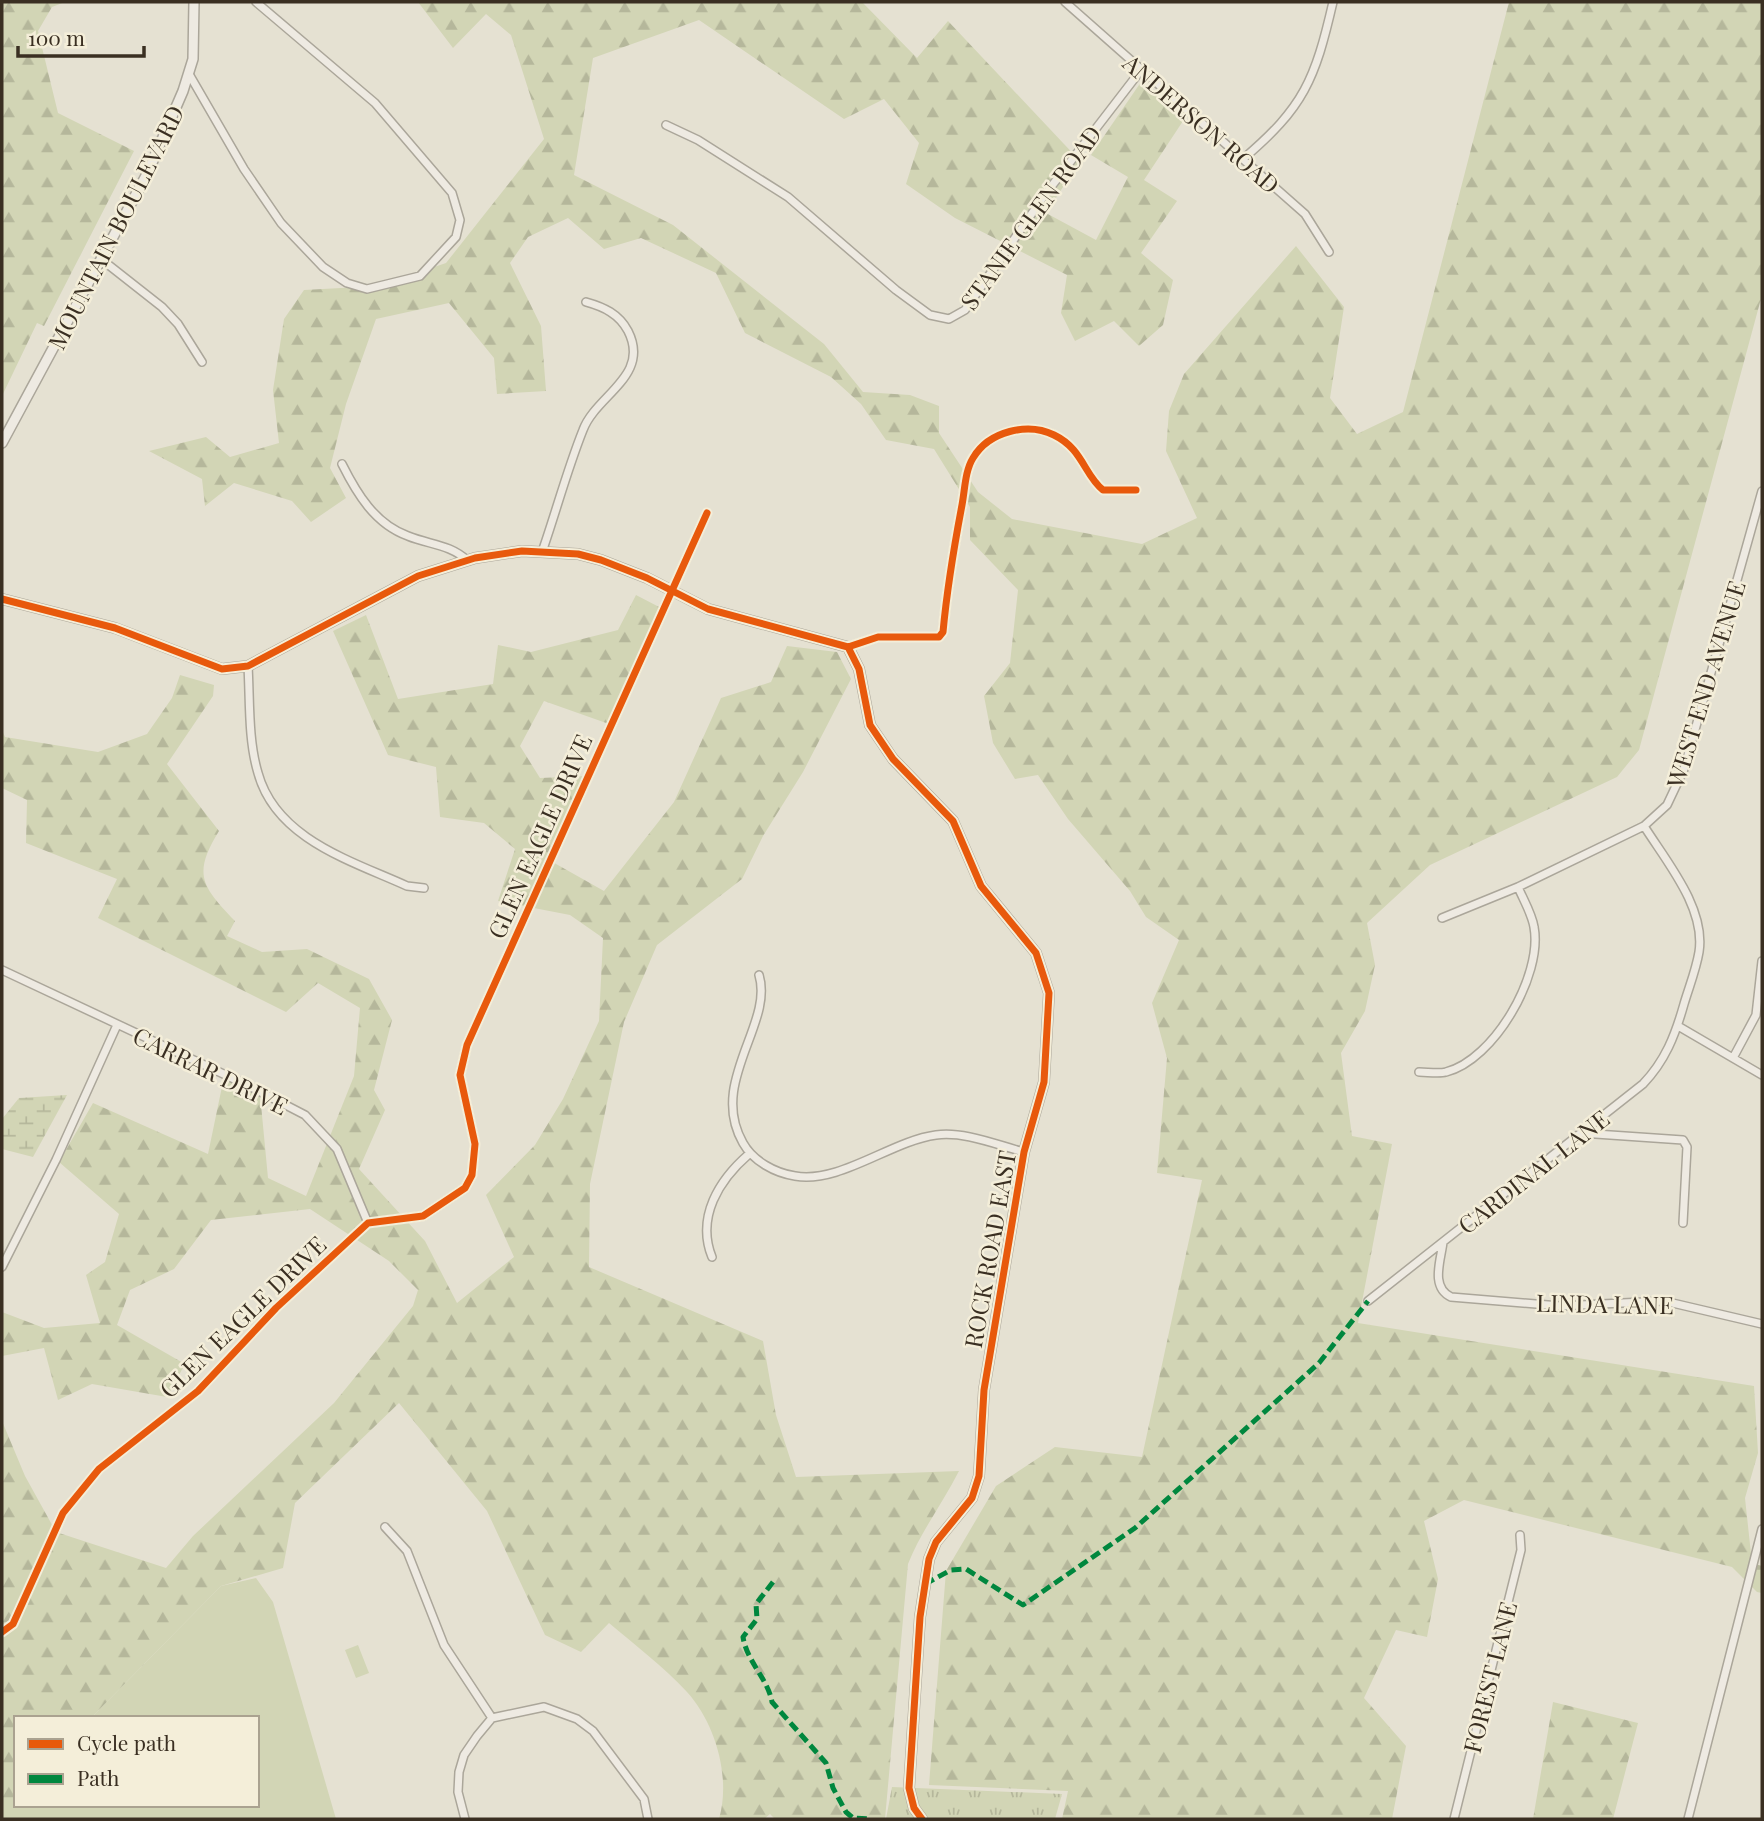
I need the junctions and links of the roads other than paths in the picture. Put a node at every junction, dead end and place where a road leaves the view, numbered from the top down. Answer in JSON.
{"nodes":[{"id":1,"x":194,"y":2,"type":"edge"},
{"id":2,"x":256,"y":2,"type":"edge"},
{"id":3,"x":1065,"y":2,"type":"edge"},
{"id":4,"x":1333,"y":2,"type":"edge"},
{"id":5,"x":1140,"y":70,"type":"junction"},
{"id":6,"x":188,"y":74,"type":"junction"},
{"id":7,"x":666,"y":125,"type":"dead end"},
{"id":8,"x":1243,"y":159,"type":"junction"},
{"id":9,"x":1329,"y":252,"type":"dead end"},
{"id":10,"x":101,"y":259,"type":"junction"},
{"id":11,"x":586,"y":302,"type":"dead end"},
{"id":12,"x":202,"y":362,"type":"dead end"},
{"id":13,"x":2,"y":443,"type":"edge"},
{"id":14,"x":342,"y":464,"type":"dead end"},
{"id":15,"x":1136,"y":490,"type":"dead end"},
{"id":16,"x":1762,"y":491,"type":"edge"},
{"id":17,"x":707,"y":513,"type":"dead end"},
{"id":18,"x":542,"y":552,"type":"junction"},
{"id":19,"x":468,"y":561,"type":"junction"},
{"id":20,"x":670,"y":591,"type":"junction"},
{"id":21,"x":2,"y":599,"type":"edge"},
{"id":22,"x":848,"y":647,"type":"junction"},
{"id":23,"x":248,"y":666,"type":"junction"},
{"id":24,"x":1644,"y":826,"type":"junction"},
{"id":25,"x":1518,"y":887,"type":"junction"},
{"id":26,"x":424,"y":888,"type":"dead end"},
{"id":27,"x":1442,"y":918,"type":"dead end"},
{"id":28,"x":1762,"y":961,"type":"edge"},
{"id":29,"x":2,"y":970,"type":"edge"},
{"id":30,"x":758,"y":975,"type":"dead end"},
{"id":31,"x":117,"y":1025,"type":"junction"},
{"id":32,"x":1678,"y":1026,"type":"junction"},
{"id":33,"x":1732,"y":1058,"type":"junction"},
{"id":34,"x":1419,"y":1072,"type":"dead end"},
{"id":35,"x":1762,"y":1075,"type":"edge"},
{"id":36,"x":1580,"y":1133,"type":"junction"},
{"id":37,"x":1024,"y":1152,"type":"junction"},
{"id":38,"x":749,"y":1154,"type":"junction"},
{"id":39,"x":368,"y":1223,"type":"junction"},
{"id":40,"x":1683,"y":1223,"type":"dead end"},
{"id":41,"x":1443,"y":1242,"type":"junction"},
{"id":42,"x":712,"y":1257,"type":"dead end"},
{"id":43,"x":2,"y":1267,"type":"edge"},
{"id":44,"x":1368,"y":1301,"type":"dead end"},
{"id":45,"x":1762,"y":1324,"type":"edge"},
{"id":46,"x":385,"y":1527,"type":"dead end"},
{"id":47,"x":1762,"y":1529,"type":"edge"},
{"id":48,"x":1520,"y":1535,"type":"dead end"},
{"id":49,"x":2,"y":1632,"type":"edge"},
{"id":50,"x":492,"y":1718,"type":"junction"},
{"id":51,"x":919,"y":1817,"type":"edge"},
{"id":52,"x":465,"y":1819,"type":"edge"},
{"id":53,"x":648,"y":1819,"type":"edge"},
{"id":54,"x":1454,"y":1819,"type":"edge"},
{"id":55,"x":1688,"y":1819,"type":"edge"}],
"edges":[{"from":1,"to":6,"type":"street","name":"MOUNTAIN BOULEVARD"},
{"from":2,"to":6,"type":"street"},
{"from":3,"to":5,"type":"street","name":"ANDERSON ROAD"},
{"from":4,"to":8,"type":"street"},
{"from":5,"to":7,"type":"street","name":"STANIE GLEN ROAD"},
{"from":5,"to":8,"type":"street","name":"ANDERSON ROAD"},
{"from":6,"to":10,"type":"street","name":"MOUNTAIN BOULEVARD"},
{"from":8,"to":9,"type":"street","name":"ANDERSON ROAD"},
{"from":10,"to":12,"type":"street"},
{"from":10,"to":13,"type":"street","name":"MOUNTAIN BOULEVARD"},
{"from":11,"to":18,"type":"street"},
{"from":14,"to":19,"type":"street"},
{"from":15,"to":22,"type":"street"},
{"from":16,"to":24,"type":"street","name":"WEST END AVENUE"},
{"from":17,"to":20,"type":"street","name":"GLEN EAGLE DRIVE"},
{"from":18,"to":19,"type":"street"},
{"from":18,"to":20,"type":"street"},
{"from":19,"to":23,"type":"street"},
{"from":20,"to":22,"type":"street"},
{"from":20,"to":39,"type":"street","name":"GLEN EAGLE DRIVE"},
{"from":21,"to":23,"type":"street"},
{"from":22,"to":37,"type":"street","name":"ROCK ROAD EAST"},
{"from":23,"to":26,"type":"street"},
{"from":24,"to":25,"type":"street","name":"WEST END AVENUE"},
{"from":24,"to":32,"type":"street"},
{"from":25,"to":27,"type":"street","name":"WEST END AVENUE"},
{"from":25,"to":34,"type":"street"},
{"from":28,"to":33,"type":"street"},
{"from":29,"to":31,"type":"street","name":"CARRAR DRIVE"},
{"from":30,"to":38,"type":"street"},
{"from":31,"to":39,"type":"street","name":"CARRAR DRIVE"},
{"from":31,"to":43,"type":"street"},
{"from":32,"to":33,"type":"street"},
{"from":32,"to":36,"type":"street","name":"CARDINAL LANE"},
{"from":33,"to":35,"type":"street"},
{"from":36,"to":40,"type":"street"},
{"from":36,"to":41,"type":"street","name":"CARDINAL LANE"},
{"from":37,"to":38,"type":"street"},
{"from":37,"to":51,"type":"street","name":"ROCK ROAD EAST"},
{"from":38,"to":42,"type":"street"},
{"from":39,"to":49,"type":"street","name":"GLEN EAGLE DRIVE"},
{"from":41,"to":44,"type":"street","name":"CARDINAL LANE"},
{"from":41,"to":45,"type":"street","name":"LINDA LANE"},
{"from":46,"to":50,"type":"street"},
{"from":47,"to":55,"type":"street"},
{"from":48,"to":54,"type":"street","name":"FOREST LANE"},
{"from":50,"to":52,"type":"street"},
{"from":50,"to":53,"type":"street"}]}
